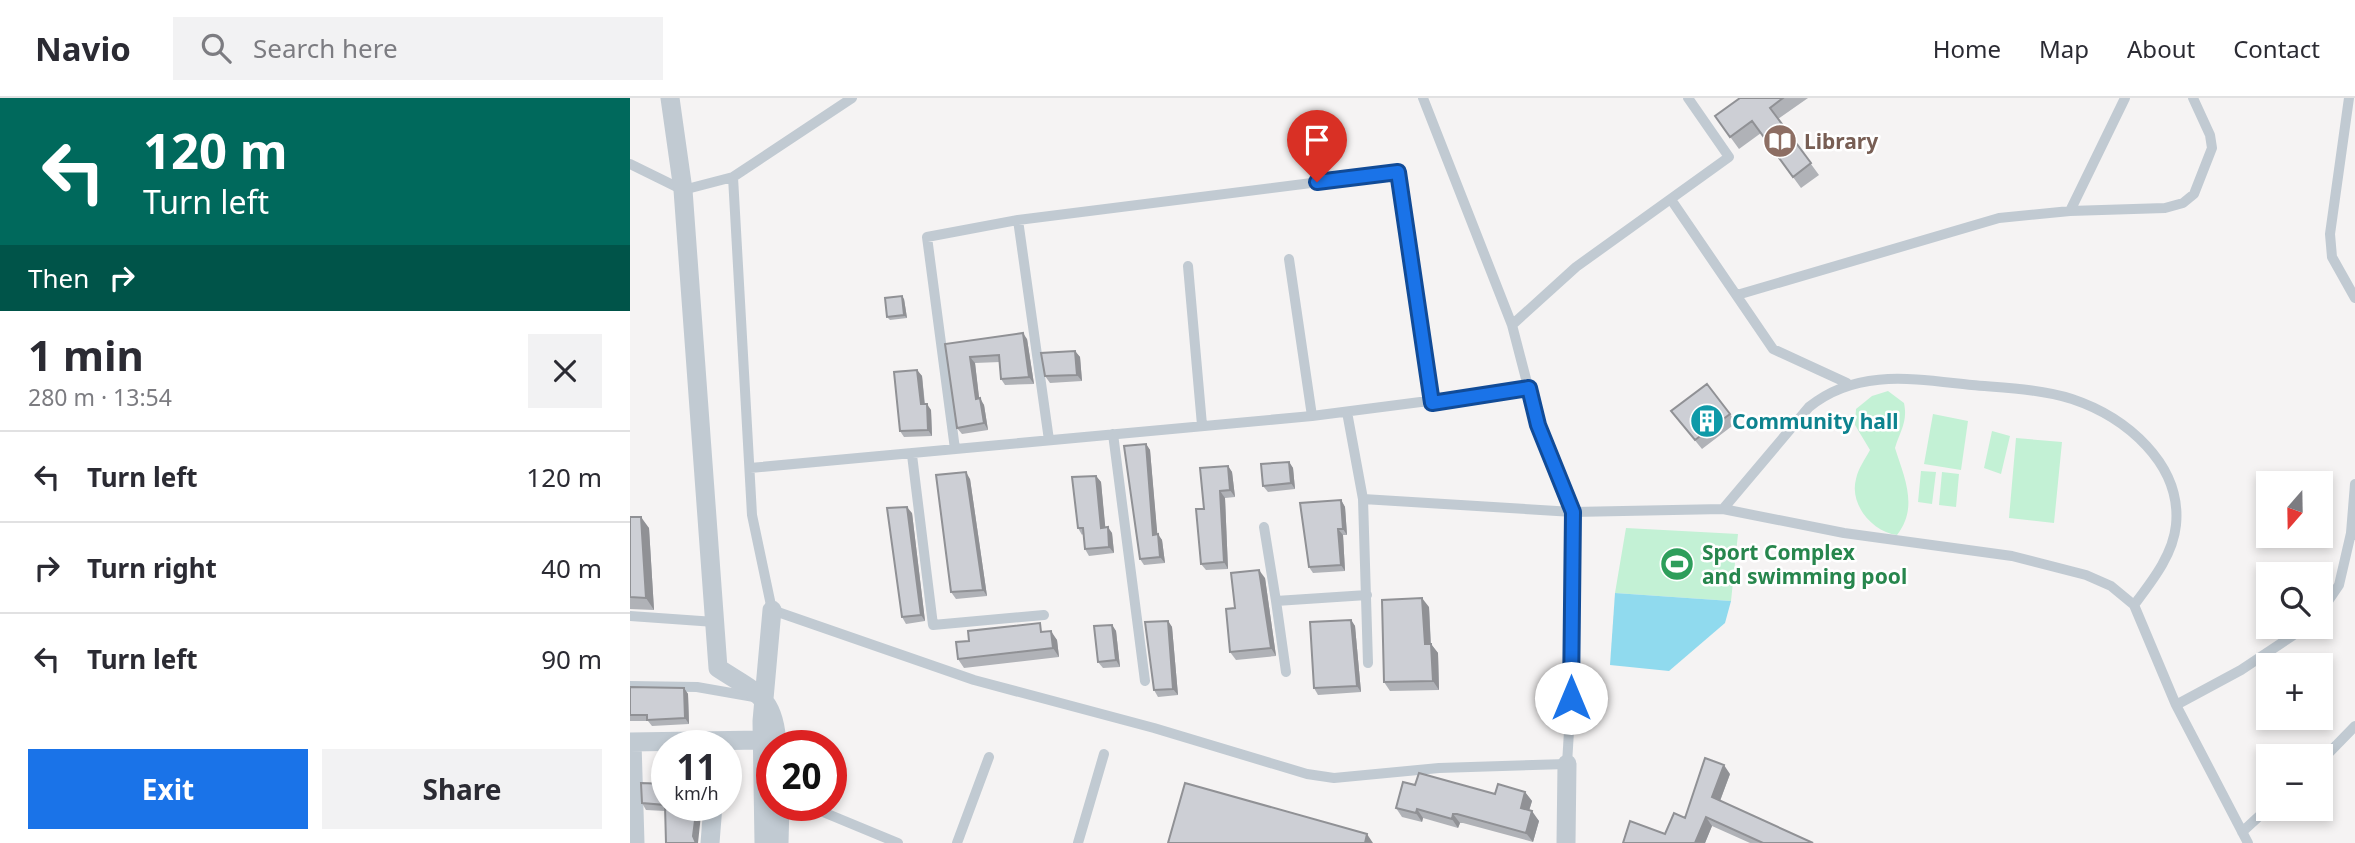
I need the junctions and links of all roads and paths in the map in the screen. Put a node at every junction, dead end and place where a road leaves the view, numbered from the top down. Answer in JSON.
{"nodes":[{"id":1,"x":670,"y":98,"type":"edge"},
{"id":2,"x":852,"y":98,"type":"edge"},
{"id":3,"x":1423,"y":98,"type":"edge"},
{"id":4,"x":1688,"y":98,"type":"edge"},
{"id":5,"x":2125,"y":98,"type":"edge"},
{"id":6,"x":2193,"y":98,"type":"edge"},
{"id":7,"x":2349,"y":98,"type":"edge"},
{"id":8,"x":630,"y":164,"type":"edge"},
{"id":9,"x":733,"y":177,"type":"junction"},
{"id":10,"x":683,"y":190,"type":"junction"},
{"id":11,"x":1672,"y":201,"type":"junction"},
{"id":12,"x":2070,"y":211,"type":"junction"},
{"id":13,"x":1018,"y":220,"type":"junction"},
{"id":14,"x":1289,"y":258,"type":"dead end"},
{"id":15,"x":1188,"y":265,"type":"dead end"},
{"id":16,"x":1737,"y":295,"type":"junction"},
{"id":17,"x":2355,"y":298,"type":"edge"},
{"id":18,"x":1512,"y":325,"type":"junction"},
{"id":19,"x":1847,"y":383,"type":"junction"},
{"id":20,"x":1529,"y":388,"type":"junction"},
{"id":21,"x":1432,"y":403,"type":"junction"},
{"id":22,"x":1347,"y":412,"type":"junction"},
{"id":23,"x":1312,"y":416,"type":"junction"},
{"id":24,"x":1202,"y":425,"type":"junction"},
{"id":25,"x":1113,"y":434,"type":"junction"},
{"id":26,"x":1049,"y":440,"type":"junction"},
{"id":27,"x":955,"y":449,"type":"junction"},
{"id":28,"x":912,"y":455,"type":"junction"},
{"id":29,"x":750,"y":468,"type":"junction"},
{"id":30,"x":2355,"y":484,"type":"edge"},
{"id":31,"x":1363,"y":499,"type":"junction"},
{"id":32,"x":1723,"y":509,"type":"junction"},
{"id":33,"x":1573,"y":512,"type":"junction"},
{"id":34,"x":1264,"y":527,"type":"dead end"},
{"id":35,"x":2353,"y":534,"type":"edge"},
{"id":36,"x":1367,"y":595,"type":"junction"},
{"id":37,"x":2333,"y":595,"type":"edge"},
{"id":38,"x":1276,"y":601,"type":"junction"},
{"id":39,"x":2134,"y":604,"type":"junction"},
{"id":40,"x":772,"y":610,"type":"junction"},
{"id":41,"x":1044,"y":615,"type":"dead end"},
{"id":42,"x":630,"y":616,"type":"edge"},
{"id":43,"x":715,"y":622,"type":"junction"},
{"id":44,"x":2288,"y":639,"type":"edge"},
{"id":45,"x":1368,"y":663,"type":"dead end"},
{"id":46,"x":1286,"y":672,"type":"dead end"},
{"id":47,"x":1145,"y":681,"type":"dead end"},
{"id":48,"x":630,"y":686,"type":"edge"},
{"id":49,"x":765,"y":699,"type":"junction"},
{"id":50,"x":2176,"y":705,"type":"junction"},
{"id":51,"x":2355,"y":726,"type":"edge"},
{"id":52,"x":769,"y":730,"type":"edge"},
{"id":53,"x":631,"y":742,"type":"edge"},
{"id":54,"x":651,"y":742,"type":"edge"},
{"id":55,"x":2333,"y":749,"type":"edge"},
{"id":56,"x":1104,"y":754,"type":"dead end"},
{"id":57,"x":989,"y":757,"type":"dead end"},
{"id":58,"x":1567,"y":764,"type":"junction"},
{"id":59,"x":632,"y":795,"type":"edge"},
{"id":60,"x":2256,"y":819,"type":"edge"},
{"id":61,"x":712,"y":821,"type":"edge"},
{"id":62,"x":765,"y":821,"type":"edge"},
{"id":63,"x":780,"y":821,"type":"edge"},
{"id":64,"x":845,"y":821,"type":"edge"},
{"id":65,"x":2242,"y":832,"type":"junction"},
{"id":66,"x":635,"y":843,"type":"edge"},
{"id":67,"x":710,"y":843,"type":"edge"},
{"id":68,"x":764,"y":843,"type":"edge"},
{"id":69,"x":779,"y":843,"type":"edge"},
{"id":70,"x":898,"y":843,"type":"edge"},
{"id":71,"x":957,"y":843,"type":"edge"},
{"id":72,"x":1078,"y":843,"type":"edge"},
{"id":73,"x":1566,"y":843,"type":"edge"},
{"id":74,"x":2248,"y":843,"type":"edge"}],
"edges":[{"from":1,"to":10,"type":"street"},
{"from":2,"to":9,"type":"lane"},
{"from":3,"to":18,"type":"lane"},
{"from":4,"to":11,"type":"lane"},
{"from":5,"to":12,"type":"lane"},
{"from":6,"to":12,"type":"lane"},
{"from":7,"to":17,"type":"lane"},
{"from":8,"to":10,"type":"lane"},
{"from":9,"to":10,"type":"lane"},
{"from":9,"to":29,"type":"lane"},
{"from":10,"to":43,"type":"street"},
{"from":11,"to":16,"type":"lane"},
{"from":11,"to":18,"type":"lane"},
{"from":12,"to":16,"type":"lane"},
{"from":13,"to":21,"type":"lane"},
{"from":13,"to":26,"type":"lane"},
{"from":13,"to":27,"type":"lane"},
{"from":14,"to":23,"type":"lane"},
{"from":15,"to":24,"type":"lane"},
{"from":16,"to":19,"type":"lane"},
{"from":18,"to":20,"type":"lane"},
{"from":19,"to":32,"type":"lane"},
{"from":19,"to":39,"type":"lane"},
{"from":20,"to":21,"type":"lane"},
{"from":20,"to":33,"type":"lane"},
{"from":21,"to":22,"type":"lane"},
{"from":22,"to":23,"type":"lane"},
{"from":22,"to":31,"type":"lane"},
{"from":23,"to":24,"type":"lane"},
{"from":24,"to":25,"type":"lane"},
{"from":25,"to":26,"type":"lane"},
{"from":25,"to":47,"type":"lane"},
{"from":26,"to":27,"type":"lane"},
{"from":27,"to":28,"type":"lane"},
{"from":28,"to":29,"type":"lane"},
{"from":28,"to":41,"type":"lane"},
{"from":29,"to":40,"type":"lane"},
{"from":30,"to":35,"type":"lane"},
{"from":31,"to":33,"type":"lane"},
{"from":31,"to":36,"type":"lane"},
{"from":32,"to":33,"type":"lane"},
{"from":32,"to":39,"type":"lane"},
{"from":33,"to":58,"type":"lane"},
{"from":34,"to":38,"type":"lane"},
{"from":35,"to":37,"type":"lane"},
{"from":36,"to":38,"type":"lane"},
{"from":36,"to":45,"type":"lane"},
{"from":38,"to":46,"type":"lane"},
{"from":39,"to":50,"type":"lane"},
{"from":40,"to":49,"type":"street"},
{"from":40,"to":58,"type":"lane"},
{"from":42,"to":43,"type":"lane"},
{"from":43,"to":49,"type":"street"},
{"from":44,"to":50,"type":"lane"},
{"from":48,"to":49,"type":"lane"},
{"from":49,"to":52,"type":"street"},
{"from":50,"to":65,"type":"lane"},
{"from":51,"to":55,"type":"lane"},
{"from":53,"to":54,"type":"street"},
{"from":53,"to":59,"type":"street"},
{"from":56,"to":72,"type":"lane"},
{"from":57,"to":71,"type":"lane"},
{"from":58,"to":73,"type":"street"},
{"from":59,"to":66,"type":"street"},
{"from":60,"to":65,"type":"lane"},
{"from":61,"to":67,"type":"street"},
{"from":62,"to":68,"type":"street"},
{"from":63,"to":69,"type":"street"},
{"from":64,"to":70,"type":"lane"},
{"from":65,"to":74,"type":"lane"}]}
